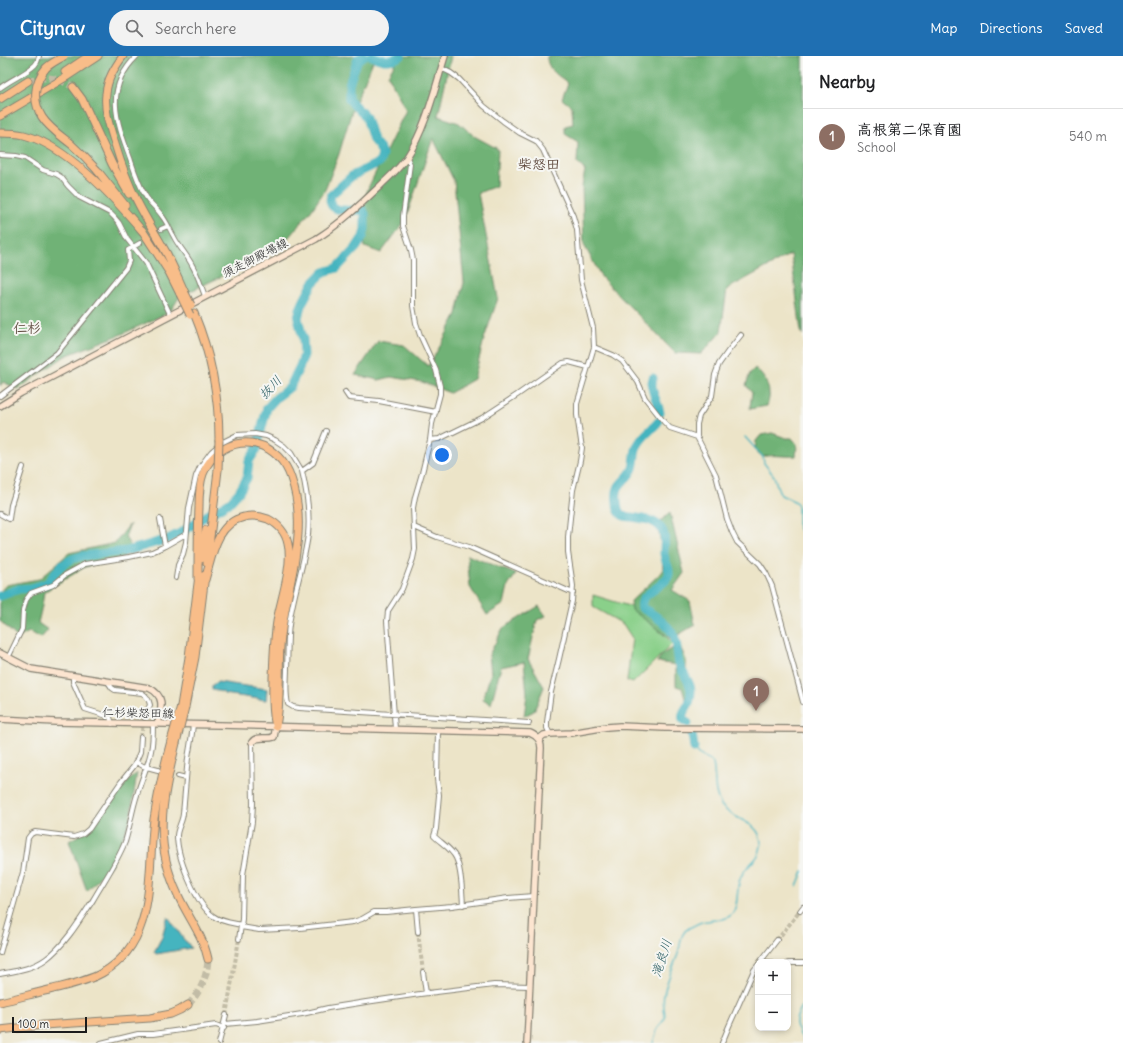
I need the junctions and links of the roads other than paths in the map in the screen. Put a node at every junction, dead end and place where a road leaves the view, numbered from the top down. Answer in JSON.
{"nodes":[{"id":1,"x":39,"y":56,"type":"edge"},
{"id":2,"x":64,"y":56,"type":"edge"},
{"id":3,"x":89,"y":56,"type":"edge"},
{"id":4,"x":98,"y":56,"type":"edge"},
{"id":5,"x":123,"y":56,"type":"edge"},
{"id":6,"x":137,"y":56,"type":"edge"},
{"id":7,"x":445,"y":56,"type":"edge"},
{"id":8,"x":441,"y":68,"type":"junction"},
{"id":9,"x":28,"y":81,"type":"tunnel mouth"},
{"id":10,"x":73,"y":87,"type":"tunnel mouth"},
{"id":11,"x":0,"y":88,"type":"edge"},
{"id":12,"x":0,"y":99,"type":"edge"},
{"id":13,"x":0,"y":111,"type":"edge"},
{"id":14,"x":0,"y":116,"type":"edge"},
{"id":15,"x":0,"y":133,"type":"edge"},
{"id":16,"x":0,"y":155,"type":"edge"},
{"id":17,"x":407,"y":158,"type":"junction"},
{"id":18,"x":168,"y":226,"type":"junction"},
{"id":19,"x":161,"y":229,"type":"dead end"},
{"id":20,"x":144,"y":233,"type":"junction"},
{"id":21,"x":140,"y":243,"type":"dead end"},
{"id":22,"x":133,"y":247,"type":"junction"},
{"id":23,"x":174,"y":270,"type":"junction"},
{"id":24,"x":182,"y":293,"type":"junction"},
{"id":25,"x":205,"y":296,"type":"junction"},
{"id":26,"x":170,"y":314,"type":"junction"},
{"id":27,"x":741,"y":335,"type":"dead end"},
{"id":28,"x":594,"y":347,"type":"junction"},
{"id":29,"x":588,"y":367,"type":"junction"},
{"id":30,"x":345,"y":392,"type":"dead end"},
{"id":31,"x":0,"y":396,"type":"edge"},
{"id":32,"x":0,"y":406,"type":"edge"},
{"id":33,"x":436,"y":412,"type":"junction"},
{"id":34,"x":326,"y":431,"type":"dead end"},
{"id":35,"x":697,"y":437,"type":"junction"},
{"id":36,"x":430,"y":440,"type":"junction"},
{"id":37,"x":23,"y":467,"type":"dead end"},
{"id":38,"x":302,"y":472,"type":"junction"},
{"id":39,"x":0,"y":514,"type":"edge"},
{"id":40,"x":160,"y":519,"type":"dead end"},
{"id":41,"x":414,"y":527,"type":"junction"},
{"id":42,"x":186,"y":534,"type":"junction"},
{"id":43,"x":204,"y":538,"type":"junction"},
{"id":44,"x":165,"y":544,"type":"junction"},
{"id":45,"x":176,"y":578,"type":"dead end"},
{"id":46,"x":201,"y":580,"type":"junction"},
{"id":47,"x":573,"y":593,"type":"junction"},
{"id":48,"x":0,"y":653,"type":"edge"},
{"id":49,"x":8,"y":658,"type":"junction"},
{"id":50,"x":73,"y":676,"type":"junction"},
{"id":51,"x":108,"y":682,"type":"junction"},
{"id":52,"x":803,"y":702,"type":"edge"},
{"id":53,"x":394,"y":715,"type":"junction"},
{"id":54,"x":144,"y":716,"type":"tunnel mouth"},
{"id":55,"x":0,"y":719,"type":"edge"},
{"id":56,"x":529,"y":723,"type":"dead end"},
{"id":57,"x":112,"y":724,"type":"junction"},
{"id":58,"x":156,"y":724,"type":"junction"},
{"id":59,"x":193,"y":724,"type":"junction"},
{"id":60,"x":276,"y":726,"type":"junction"},
{"id":61,"x":395,"y":729,"type":"junction"},
{"id":62,"x":803,"y":729,"type":"edge"},
{"id":63,"x":438,"y":731,"type":"junction"},
{"id":64,"x":550,"y":734,"type":"junction"},
{"id":65,"x":141,"y":737,"type":"tunnel mouth"},
{"id":66,"x":539,"y":739,"type":"junction"},
{"id":67,"x":174,"y":742,"type":"junction"},
{"id":68,"x":252,"y":742,"type":"joint"},
{"id":69,"x":136,"y":762,"type":"junction"},
{"id":70,"x":146,"y":767,"type":"junction"},
{"id":71,"x":158,"y":770,"type":"dead end"},
{"id":72,"x":178,"y":776,"type":"dead end"},
{"id":73,"x":186,"y":778,"type":"junction"},
{"id":74,"x":534,"y":896,"type":"junction"},
{"id":75,"x":463,"y":905,"type":"junction"},
{"id":76,"x":803,"y":907,"type":"edge"},
{"id":77,"x":416,"y":909,"type":"junction"},
{"id":78,"x":800,"y":911,"type":"dead end"},
{"id":79,"x":241,"y":926,"type":"junction"},
{"id":80,"x":418,"y":932,"type":"tunnel mouth"},
{"id":81,"x":239,"y":939,"type":"tunnel mouth"},
{"id":82,"x":777,"y":940,"type":"tunnel mouth"},
{"id":83,"x":0,"y":953,"type":"edge"},
{"id":84,"x":208,"y":959,"type":"tunnel mouth"},
{"id":85,"x":763,"y":959,"type":"edge"},
{"id":86,"x":791,"y":963,"type":"edge"},
{"id":87,"x":803,"y":963,"type":"edge"},
{"id":88,"x":755,"y":969,"type":"edge"},
{"id":89,"x":423,"y":972,"type":"tunnel mouth"},
{"id":90,"x":0,"y":974,"type":"edge"},
{"id":91,"x":530,"y":986,"type":"junction"},
{"id":92,"x":426,"y":993,"type":"junction"},
{"id":93,"x":0,"y":1002,"type":"edge"},
{"id":94,"x":188,"y":1005,"type":"tunnel mouth"},
{"id":95,"x":226,"y":1015,"type":"tunnel mouth"},
{"id":96,"x":224,"y":1026,"type":"junction"},
{"id":97,"x":0,"y":1030,"type":"edge"},
{"id":98,"x":100,"y":1043,"type":"edge"},
{"id":99,"x":219,"y":1043,"type":"edge"},
{"id":100,"x":527,"y":1043,"type":"edge"},
{"id":101,"x":722,"y":1043,"type":"edge"}],
"edges":[{"from":1,"to":11,"type":"street"},
{"from":2,"to":20,"type":"highway","bridge":true},
{"from":3,"to":13,"type":"highway"},
{"from":4,"to":14,"type":"highway"},
{"from":5,"to":23,"type":"highway"},
{"from":6,"to":18,"type":"street"},
{"from":7,"to":8,"type":"street","name":"須走御殿場線"},
{"from":8,"to":17,"type":"street","name":"須走御殿場線"},
{"from":8,"to":28,"type":"street"},
{"from":9,"to":12,"type":"highway"},
{"from":10,"to":23,"type":"highway"},
{"from":15,"to":20,"type":"highway"},
{"from":16,"to":22,"type":"street"},
{"from":17,"to":25,"type":"street","name":"須走御殿場線"},
{"from":17,"to":33,"type":"street"},
{"from":18,"to":19,"type":"street"},
{"from":18,"to":25,"type":"street"},
{"from":20,"to":24,"type":"highway"},
{"from":21,"to":22,"type":"street"},
{"from":22,"to":26,"type":"street"},
{"from":22,"to":31,"type":"street"},
{"from":23,"to":24,"type":"highway"},
{"from":24,"to":43,"type":"highway","bridge":true},
{"from":25,"to":26,"type":"street","name":"須走御殿場線"},
{"from":26,"to":32,"type":"street","name":"須走御殿場線"},
{"from":27,"to":35,"type":"street"},
{"from":28,"to":29,"type":"street"},
{"from":28,"to":35,"type":"street"},
{"from":29,"to":36,"type":"street"},
{"from":29,"to":47,"type":"street"},
{"from":30,"to":33,"type":"street"},
{"from":33,"to":36,"type":"street"},
{"from":34,"to":38,"type":"street"},
{"from":35,"to":52,"type":"street"},
{"from":36,"to":41,"type":"street"},
{"from":37,"to":39,"type":"street"},
{"from":38,"to":42,"type":"street"},
{"from":38,"to":53,"type":"street"},
{"from":40,"to":44,"type":"street"},
{"from":41,"to":47,"type":"street"},
{"from":41,"to":53,"type":"street"},
{"from":42,"to":44,"type":"street"},
{"from":42,"to":45,"type":"street"},
{"from":43,"to":46,"type":"highway"},
{"from":43,"to":46,"type":"highway"},
{"from":43,"to":60,"type":"highway"},
{"from":44,"to":49,"type":"street"},
{"from":46,"to":60,"type":"highway"},
{"from":46,"to":67,"type":"highway","bridge":true},
{"from":47,"to":64,"type":"street"},
{"from":48,"to":49,"type":"street"},
{"from":49,"to":50,"type":"street"},
{"from":50,"to":51,"type":"street"},
{"from":50,"to":57,"type":"street"},
{"from":51,"to":54,"type":"street"},
{"from":51,"to":58,"type":"street"},
{"from":53,"to":56,"type":"street"},
{"from":53,"to":61,"type":"street"},
{"from":55,"to":57,"type":"street","name":"仁杉柴怒田線"},
{"from":57,"to":58,"type":"street","name":"仁杉柴怒田線"},
{"from":58,"to":59,"type":"street","name":"仁杉柴怒田線"},
{"from":58,"to":70,"type":"street"},
{"from":59,"to":60,"type":"street","name":"仁杉柴怒田線"},
{"from":59,"to":73,"type":"street"},
{"from":60,"to":61,"type":"street","name":"仁杉柴怒田線"},
{"from":60,"to":68,"type":"street"},
{"from":61,"to":63,"type":"street","name":"仁杉柴怒田線"},
{"from":62,"to":64,"type":"street"},
{"from":63,"to":66,"type":"street","name":"仁杉柴怒田線"},
{"from":63,"to":75,"type":"street"},
{"from":64,"to":66,"type":"street"},
{"from":65,"to":69,"type":"street"},
{"from":66,"to":74,"type":"street"},
{"from":67,"to":84,"type":"highway"},
{"from":67,"to":93,"type":"highway"},
{"from":68,"to":79,"type":"street"},
{"from":69,"to":70,"type":"street"},
{"from":69,"to":83,"type":"street"},
{"from":70,"to":71,"type":"street"},
{"from":70,"to":90,"type":"street"},
{"from":72,"to":73,"type":"street"},
{"from":73,"to":79,"type":"street"},
{"from":74,"to":75,"type":"street"},
{"from":74,"to":91,"type":"street"},
{"from":75,"to":77,"type":"street"},
{"from":76,"to":78,"type":"street"},
{"from":77,"to":79,"type":"street"},
{"from":77,"to":80,"type":"street"},
{"from":79,"to":81,"type":"street"},
{"from":82,"to":85,"type":"street"},
{"from":86,"to":87,"type":"street"},
{"from":88,"to":101,"type":"street"},
{"from":89,"to":92,"type":"street"},
{"from":91,"to":92,"type":"street"},
{"from":91,"to":100,"type":"street"},
{"from":92,"to":96,"type":"street"},
{"from":94,"to":97,"type":"highway"},
{"from":95,"to":96,"type":"street"},
{"from":96,"to":98,"type":"street"},
{"from":96,"to":99,"type":"street"}]}
